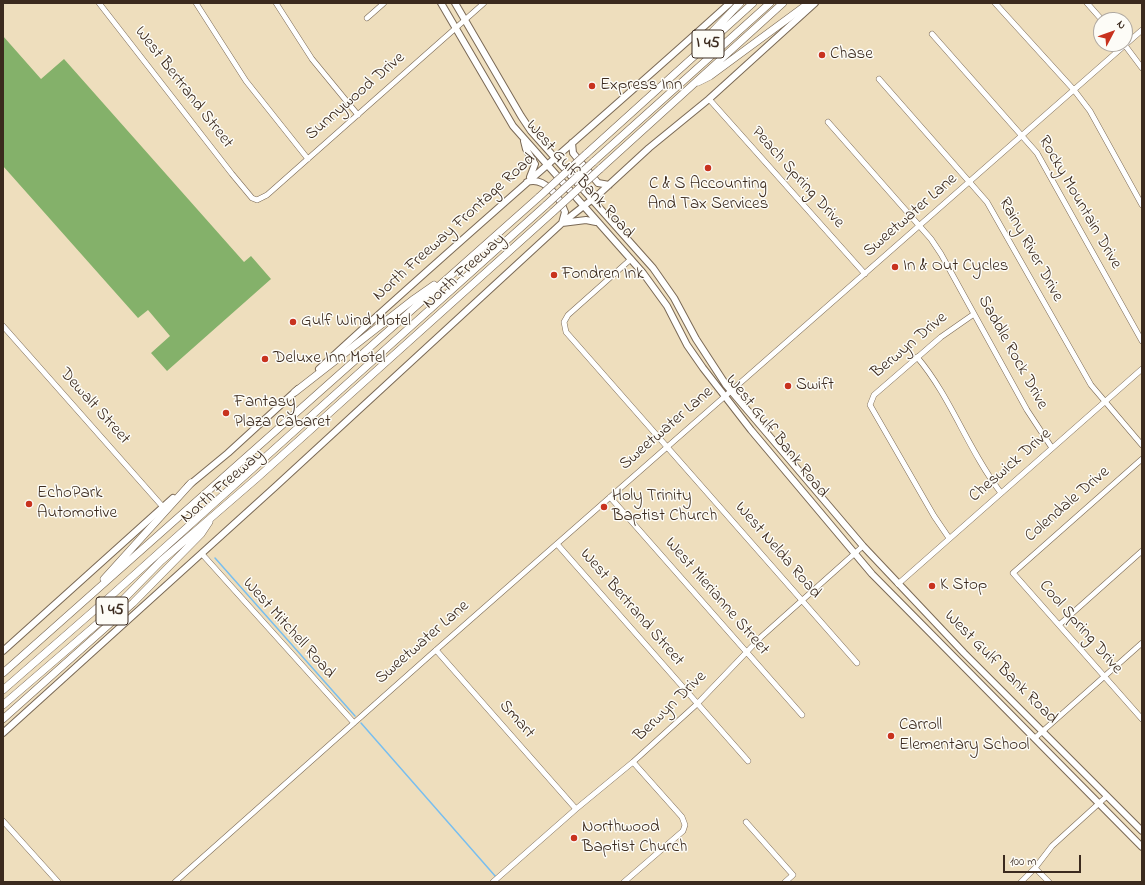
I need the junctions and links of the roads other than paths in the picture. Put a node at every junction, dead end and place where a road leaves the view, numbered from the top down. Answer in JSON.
{"nodes":[{"id":1,"x":99,"y":3,"type":"edge"},
{"id":2,"x":196,"y":3,"type":"edge"},
{"id":3,"x":276,"y":3,"type":"edge"},
{"id":4,"x":384,"y":3,"type":"edge"},
{"id":5,"x":441,"y":3,"type":"edge"},
{"id":6,"x":455,"y":3,"type":"edge"},
{"id":7,"x":484,"y":3,"type":"edge"},
{"id":8,"x":730,"y":3,"type":"edge"},
{"id":9,"x":740,"y":3,"type":"edge"},
{"id":10,"x":753,"y":3,"type":"edge"},
{"id":11,"x":770,"y":3,"type":"edge"},
{"id":12,"x":783,"y":3,"type":"edge"},
{"id":13,"x":809,"y":3,"type":"edge"},
{"id":14,"x":815,"y":3,"type":"edge"},
{"id":15,"x":995,"y":3,"type":"edge"},
{"id":16,"x":1087,"y":3,"type":"edge"},
{"id":17,"x":1095,"y":12,"type":"edge"},
{"id":18,"x":367,"y":18,"type":"dead end"},
{"id":19,"x":465,"y":20,"type":"junction"},
{"id":20,"x":456,"y":28,"type":"junction"},
{"id":21,"x":1142,"y":30,"type":"edge"},
{"id":22,"x":932,"y":34,"type":"dead end"},
{"id":23,"x":1133,"y":38,"type":"edge"},
{"id":24,"x":1116,"y":52,"type":"edge"},
{"id":25,"x":1129,"y":52,"type":"edge"},
{"id":26,"x":1142,"y":68,"type":"edge"},
{"id":27,"x":879,"y":79,"type":"dead end"},
{"id":28,"x":692,"y":84,"type":"junction"},
{"id":29,"x":662,"y":85,"type":"junction"},
{"id":30,"x":1074,"y":90,"type":"junction"},
{"id":31,"x":508,"y":95,"type":"junction"},
{"id":32,"x":708,"y":99,"type":"junction"},
{"id":33,"x":497,"y":102,"type":"junction"},
{"id":34,"x":358,"y":115,"type":"junction"},
{"id":35,"x":828,"y":122,"type":"dead end"},
{"id":36,"x":1023,"y":136,"type":"junction"},
{"id":37,"x":524,"y":140,"type":"junction"},
{"id":38,"x":572,"y":143,"type":"junction"},
{"id":39,"x":556,"y":157,"type":"junction"},
{"id":40,"x":308,"y":159,"type":"junction"},
{"id":41,"x":547,"y":165,"type":"junction"},
{"id":42,"x":971,"y":181,"type":"junction"},
{"id":43,"x":526,"y":183,"type":"junction"},
{"id":44,"x":609,"y":184,"type":"junction"},
{"id":45,"x":246,"y":190,"type":"joint"},
{"id":46,"x":593,"y":199,"type":"junction"},
{"id":47,"x":1142,"y":205,"type":"edge"},
{"id":48,"x":582,"y":206,"type":"junction"},
{"id":49,"x":610,"y":218,"type":"junction"},
{"id":50,"x":562,"y":223,"type":"junction"},
{"id":51,"x":599,"y":224,"type":"junction"},
{"id":52,"x":920,"y":226,"type":"junction"},
{"id":53,"x":631,"y":259,"type":"junction"},
{"id":54,"x":463,"y":266,"type":"junction"},
{"id":55,"x":865,"y":274,"type":"junction"},
{"id":56,"x":974,"y":314,"type":"junction"},
{"id":57,"x":3,"y":326,"type":"edge"},
{"id":58,"x":1142,"y":341,"type":"edge"},
{"id":59,"x":917,"y":357,"type":"junction"},
{"id":60,"x":1142,"y":369,"type":"edge"},
{"id":61,"x":295,"y":392,"type":"junction"},
{"id":62,"x":732,"y":392,"type":"junction"},
{"id":63,"x":725,"y":397,"type":"junction"},
{"id":64,"x":1104,"y":402,"type":"junction"},
{"id":65,"x":1142,"y":445,"type":"edge"},
{"id":66,"x":668,"y":448,"type":"junction"},
{"id":67,"x":1052,"y":448,"type":"junction"},
{"id":68,"x":1142,"y":459,"type":"edge"},
{"id":69,"x":191,"y":483,"type":"junction"},
{"id":70,"x":1001,"y":492,"type":"junction"},
{"id":71,"x":610,"y":497,"type":"junction"},
{"id":72,"x":164,"y":507,"type":"junction"},
{"id":73,"x":217,"y":512,"type":"junction"},
{"id":74,"x":949,"y":538,"type":"junction"},
{"id":75,"x":557,"y":544,"type":"junction"},
{"id":76,"x":863,"y":546,"type":"junction"},
{"id":77,"x":1142,"y":551,"type":"edge"},
{"id":78,"x":202,"y":554,"type":"junction"},
{"id":79,"x":854,"y":554,"type":"junction"},
{"id":80,"x":1013,"y":573,"type":"joint"},
{"id":81,"x":898,"y":584,"type":"junction"},
{"id":82,"x":802,"y":600,"type":"junction"},
{"id":83,"x":79,"y":607,"type":"junction"},
{"id":84,"x":1059,"y":625,"type":"junction"},
{"id":85,"x":1142,"y":643,"type":"edge"},
{"id":86,"x":436,"y":650,"type":"junction"},
{"id":87,"x":3,"y":651,"type":"edge"},
{"id":88,"x":746,"y":652,"type":"junction"},
{"id":89,"x":857,"y":663,"type":"dead end"},
{"id":90,"x":3,"y":673,"type":"edge"},
{"id":91,"x":1104,"y":676,"type":"junction"},
{"id":92,"x":3,"y":690,"type":"edge"},
{"id":93,"x":698,"y":704,"type":"junction"},
{"id":94,"x":3,"y":705,"type":"edge"},
{"id":95,"x":802,"y":715,"type":"dead end"},
{"id":96,"x":3,"y":720,"type":"edge"},
{"id":97,"x":1142,"y":720,"type":"edge"},
{"id":98,"x":354,"y":723,"type":"junction"},
{"id":99,"x":1042,"y":730,"type":"junction"},
{"id":100,"x":3,"y":733,"type":"edge"},
{"id":101,"x":1035,"y":738,"type":"junction"},
{"id":102,"x":748,"y":761,"type":"dead end"},
{"id":103,"x":633,"y":762,"type":"junction"},
{"id":104,"x":1107,"y":796,"type":"junction"},
{"id":105,"x":1100,"y":803,"type":"junction"},
{"id":106,"x":576,"y":809,"type":"junction"},
{"id":107,"x":3,"y":821,"type":"edge"},
{"id":108,"x":746,"y":822,"type":"dead end"},
{"id":109,"x":1142,"y":831,"type":"edge"},
{"id":110,"x":1142,"y":847,"type":"edge"},
{"id":111,"x":1035,"y":868,"type":"junction"},
{"id":112,"x":58,"y":882,"type":"edge"},
{"id":113,"x":175,"y":882,"type":"edge"},
{"id":114,"x":493,"y":882,"type":"edge"},
{"id":115,"x":624,"y":882,"type":"edge"},
{"id":116,"x":785,"y":882,"type":"edge"},
{"id":117,"x":1021,"y":882,"type":"edge"},
{"id":118,"x":1049,"y":882,"type":"edge"}],
"edges":[{"from":1,"to":45,"type":"street","name":"West Bertrand Street"},
{"from":2,"to":40,"type":"street"},
{"from":3,"to":34,"type":"street"},
{"from":4,"to":18,"type":"street"},
{"from":5,"to":20,"type":"main road","name":"West Gulf Bank Road"},
{"from":6,"to":19,"type":"main road","name":"West Gulf Bank Road"},
{"from":7,"to":19,"type":"street","name":"Sunnywood Drive"},
{"from":8,"to":38,"type":"main road","name":"North Freeway Frontage Road"},
{"from":9,"to":29,"type":"highway"},
{"from":10,"to":29,"type":"highway","name":"North Freeway","number":"I 45"},
{"from":11,"to":92,"type":"highway","name":"North Freeway","number":"I 45","bridge":true},
{"from":12,"to":28,"type":"highway","name":"North Freeway","number":"I 45"},
{"from":13,"to":28,"type":"highway"},
{"from":14,"to":32,"type":"main road"},
{"from":15,"to":30,"type":"street"},
{"from":16,"to":17,"type":"street"},
{"from":19,"to":20,"type":"street","name":"Sunnywood Drive"},
{"from":19,"to":31,"type":"main road","name":"West Gulf Bank Road"},
{"from":20,"to":33,"type":"main road","name":"West Gulf Bank Road"},
{"from":20,"to":34,"type":"street","name":"Sunnywood Drive"},
{"from":21,"to":23,"type":"street","name":"Sweetwater Lane"},
{"from":22,"to":36,"type":"street","name":"Rocky Mountain Drive"},
{"from":24,"to":30,"type":"street","name":"Sweetwater Lane"},
{"from":25,"to":26,"type":"street"},
{"from":27,"to":42,"type":"street","name":"Rainy River Drive"},
{"from":28,"to":73,"type":"highway","name":"North Freeway","number":"I 45","bridge":true},
{"from":29,"to":54,"type":"highway","name":"North Freeway","number":"I 45","bridge":true},
{"from":30,"to":36,"type":"street","name":"Sweetwater Lane"},
{"from":30,"to":47,"type":"street"},
{"from":31,"to":33,"type":"main road"},
{"from":31,"to":39,"type":"main road","name":"West Gulf Bank Road"},
{"from":32,"to":44,"type":"main road"},
{"from":32,"to":55,"type":"street","name":"Peach Spring Drive"},
{"from":33,"to":37,"type":"main road","name":"West Gulf Bank Road"},
{"from":34,"to":40,"type":"street","name":"Sunnywood Drive"},
{"from":35,"to":52,"type":"street","name":"Saddle Rock Drive"},
{"from":36,"to":42,"type":"street","name":"Sweetwater Lane"},
{"from":36,"to":58,"type":"street","name":"Rocky Mountain Drive"},
{"from":37,"to":41,"type":"main road","name":"West Gulf Bank Road"},
{"from":37,"to":43,"type":"main road"},
{"from":38,"to":39,"type":"main road","name":"North Freeway Frontage Road"},
{"from":38,"to":44,"type":"main road"},
{"from":39,"to":41,"type":"main road","name":"North Freeway Frontage Road"},
{"from":39,"to":46,"type":"main road","name":"West Gulf Bank Road"},
{"from":40,"to":45,"type":"street","name":"Sunnywood Drive"},
{"from":41,"to":43,"type":"main road","name":"North Freeway Frontage Road"},
{"from":41,"to":48,"type":"main road","name":"West Gulf Bank Road"},
{"from":42,"to":52,"type":"street","name":"Sweetwater Lane"},
{"from":42,"to":64,"type":"street","name":"Rainy River Drive"},
{"from":43,"to":50,"type":"main road"},
{"from":43,"to":61,"type":"main road","name":"North Freeway Frontage Road"},
{"from":44,"to":46,"type":"main road"},
{"from":46,"to":48,"type":"main road"},
{"from":46,"to":49,"type":"main road","name":"West Gulf Bank Road"},
{"from":48,"to":50,"type":"main road"},
{"from":48,"to":51,"type":"main road","name":"West Gulf Bank Road"},
{"from":49,"to":51,"type":"main road"},
{"from":49,"to":62,"type":"main road","name":"West Gulf Bank Road"},
{"from":50,"to":51,"type":"main road"},
{"from":50,"to":78,"type":"main road"},
{"from":51,"to":53,"type":"main road","name":"West Gulf Bank Road"},
{"from":52,"to":55,"type":"street","name":"Sweetwater Lane"},
{"from":52,"to":56,"type":"street","name":"Saddle Rock Drive"},
{"from":53,"to":63,"type":"main road","name":"West Gulf Bank Road"},
{"from":53,"to":66,"type":"street","name":"West Nelda Road"},
{"from":54,"to":61,"type":"highway"},
{"from":54,"to":83,"type":"highway","name":"North Freeway","number":"I 45"},
{"from":55,"to":62,"type":"street","name":"Sweetwater Lane"},
{"from":56,"to":59,"type":"street","name":"Berwyn Drive"},
{"from":56,"to":67,"type":"street","name":"Saddle Rock Drive"},
{"from":57,"to":72,"type":"street","name":"Dewalt Street"},
{"from":59,"to":70,"type":"street"},
{"from":59,"to":74,"type":"street","name":"Berwyn Drive"},
{"from":60,"to":64,"type":"street","name":"Cheswick Drive"},
{"from":61,"to":69,"type":"main road","name":"North Freeway Frontage Road"},
{"from":62,"to":63,"type":"street","name":"Sweetwater Lane"},
{"from":62,"to":76,"type":"main road","name":"West Gulf Bank Road"},
{"from":63,"to":66,"type":"street","name":"Sweetwater Lane"},
{"from":63,"to":79,"type":"main road","name":"West Gulf Bank Road"},
{"from":64,"to":65,"type":"street","name":"Rainy River Drive"},
{"from":64,"to":67,"type":"street","name":"Cheswick Drive"},
{"from":66,"to":71,"type":"street","name":"Sweetwater Lane"},
{"from":66,"to":82,"type":"street","name":"West Nelda Road"},
{"from":67,"to":70,"type":"street","name":"Cheswick Drive"},
{"from":68,"to":80,"type":"street","name":"Colendale Drive"},
{"from":69,"to":72,"type":"main road","name":"North Freeway Frontage Road"},
{"from":69,"to":83,"type":"highway"},
{"from":70,"to":74,"type":"street","name":"Cheswick Drive"},
{"from":71,"to":75,"type":"street","name":"Sweetwater Lane"},
{"from":71,"to":88,"type":"street","name":"West Mierianne Street"},
{"from":72,"to":87,"type":"main road","name":"North Freeway Frontage Road"},
{"from":73,"to":94,"type":"highway","name":"North Freeway","number":"I 45"},
{"from":73,"to":96,"type":"highway"},
{"from":74,"to":81,"type":"street","name":"Cheswick Drive"},
{"from":75,"to":86,"type":"street","name":"Sweetwater Lane"},
{"from":75,"to":93,"type":"street","name":"West Bertrand Street"},
{"from":76,"to":79,"type":"street","name":"Berwyn Drive"},
{"from":76,"to":81,"type":"main road","name":"West Gulf Bank Road"},
{"from":77,"to":84,"type":"street"},
{"from":78,"to":98,"type":"street","name":"West Mitchell Road"},
{"from":78,"to":100,"type":"main road"},
{"from":79,"to":82,"type":"street","name":"Berwyn Drive"},
{"from":79,"to":101,"type":"main road","name":"West Gulf Bank Road"},
{"from":80,"to":84,"type":"street","name":"Cool Spring Drive"},
{"from":81,"to":99,"type":"main road","name":"West Gulf Bank Road"},
{"from":82,"to":88,"type":"street","name":"Berwyn Drive"},
{"from":82,"to":89,"type":"street","name":"West Nelda Road"},
{"from":83,"to":90,"type":"highway","name":"North Freeway","number":"I 45"},
{"from":84,"to":91,"type":"street","name":"Cool Spring Drive"},
{"from":85,"to":91,"type":"street"},
{"from":86,"to":98,"type":"street","name":"Sweetwater Lane"},
{"from":86,"to":106,"type":"street","name":"Smart"},
{"from":88,"to":93,"type":"street","name":"Berwyn Drive"},
{"from":88,"to":95,"type":"street","name":"West Mierianne Street"},
{"from":91,"to":97,"type":"street","name":"Cool Spring Drive"},
{"from":91,"to":99,"type":"street"},
{"from":93,"to":102,"type":"street","name":"West Bertrand Street"},
{"from":93,"to":103,"type":"street","name":"Berwyn Drive"},
{"from":98,"to":113,"type":"street","name":"Sweetwater Lane"},
{"from":99,"to":101,"type":"street"},
{"from":99,"to":104,"type":"main road","name":"West Gulf Bank Road"},
{"from":101,"to":105,"type":"main road","name":"West Gulf Bank Road"},
{"from":103,"to":106,"type":"street","name":"Berwyn Drive"},
{"from":103,"to":115,"type":"street"},
{"from":104,"to":105,"type":"street"},
{"from":104,"to":109,"type":"main road","name":"West Gulf Bank Road"},
{"from":105,"to":110,"type":"main road","name":"West Gulf Bank Road"},
{"from":105,"to":111,"type":"street"},
{"from":106,"to":114,"type":"street","name":"Berwyn Drive"},
{"from":107,"to":112,"type":"street"},
{"from":108,"to":116,"type":"street"},
{"from":111,"to":117,"type":"street"},
{"from":111,"to":118,"type":"street"}]}
